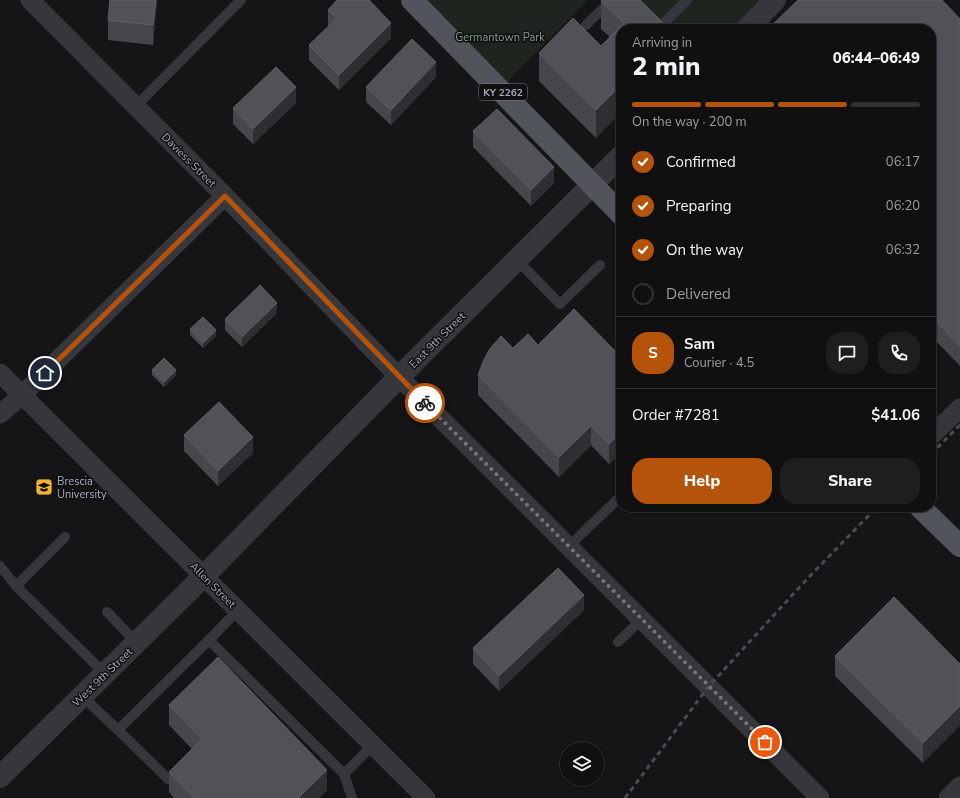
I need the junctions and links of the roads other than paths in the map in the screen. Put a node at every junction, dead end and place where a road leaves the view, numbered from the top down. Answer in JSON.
{"nodes":[{"id":1,"x":30,"y":0,"type":"edge"},
{"id":2,"x":241,"y":0,"type":"edge"},
{"id":3,"x":412,"y":0,"type":"edge"},
{"id":4,"x":612,"y":0,"type":"edge"},
{"id":5,"x":687,"y":0,"type":"edge"},
{"id":6,"x":775,"y":0,"type":"edge"},
{"id":7,"x":663,"y":24,"type":"edge"},
{"id":8,"x":752,"y":24,"type":"edge"},
{"id":9,"x":586,"y":25,"type":"dead end"},
{"id":10,"x":136,"y":106,"type":"junction"},
{"id":11,"x":616,"y":161,"type":"edge"},
{"id":12,"x":592,"y":185,"type":"junction"},
{"id":13,"x":225,"y":196,"type":"junction"},
{"id":14,"x":616,"y":209,"type":"edge"},
{"id":15,"x":517,"y":260,"type":"junction"},
{"id":16,"x":600,"y":265,"type":"dead end"},
{"id":17,"x":0,"y":373,"type":"edge"},
{"id":18,"x":399,"y":377,"type":"junction"},
{"id":19,"x":22,"y":395,"type":"junction"},
{"id":20,"x":960,"y":408,"type":"edge"},
{"id":21,"x":0,"y":414,"type":"edge"},
{"id":22,"x":936,"y":431,"type":"edge"},
{"id":23,"x":616,"y":501,"type":"edge"},
{"id":24,"x":925,"y":512,"type":"edge"},
{"id":25,"x":65,"y":537,"type":"dead end"},
{"id":26,"x":569,"y":546,"type":"junction"},
{"id":27,"x":960,"y":546,"type":"edge"},
{"id":28,"x":0,"y":566,"type":"edge"},
{"id":29,"x":204,"y":576,"type":"junction"},
{"id":30,"x":16,"y":586,"type":"junction"},
{"id":31,"x":238,"y":610,"type":"junction"},
{"id":32,"x":107,"y":612,"type":"dead end"},
{"id":33,"x":642,"y":619,"type":"junction"},
{"id":34,"x":209,"y":640,"type":"junction"},
{"id":35,"x":618,"y":642,"type":"dead end"},
{"id":36,"x":137,"y":643,"type":"junction"},
{"id":37,"x":105,"y":674,"type":"junction"},
{"id":38,"x":82,"y":696,"type":"junction"},
{"id":39,"x":118,"y":730,"type":"junction"},
{"id":40,"x":373,"y":745,"type":"junction"},
{"id":41,"x":344,"y":774,"type":"junction"},
{"id":42,"x":0,"y":777,"type":"edge"},
{"id":43,"x":169,"y":780,"type":"edge"},
{"id":44,"x":960,"y":786,"type":"edge"},
{"id":45,"x":351,"y":798,"type":"edge"},
{"id":46,"x":426,"y":798,"type":"edge"},
{"id":47,"x":820,"y":798,"type":"edge"},
{"id":48,"x":948,"y":798,"type":"edge"}],
"edges":[{"from":1,"to":10,"type":"street","name":"Daviess Street"},
{"from":2,"to":10,"type":"lane"},
{"from":3,"to":12,"type":"main road","number":"KY 2262"},
{"from":4,"to":9,"type":"lane"},
{"from":5,"to":7,"type":"lane"},
{"from":6,"to":8,"type":"street"},
{"from":10,"to":13,"type":"street","name":"Daviess Street"},
{"from":11,"to":12,"type":"street","name":"East 9th Street"},
{"from":12,"to":14,"type":"main road","number":"KY 2262"},
{"from":12,"to":15,"type":"street","name":"East 9th Street"},
{"from":13,"to":18,"type":"street","name":"Daviess Street"},
{"from":13,"to":19,"type":"street"},
{"from":15,"to":16,"type":"lane"},
{"from":15,"to":18,"type":"street","name":"East 9th Street"},
{"from":17,"to":19,"type":"street","name":"Allen Street"},
{"from":18,"to":26,"type":"street","name":"Daviess Street"},
{"from":18,"to":29,"type":"street","name":"East 9th Street"},
{"from":19,"to":21,"type":"street"},
{"from":19,"to":29,"type":"street","name":"Allen Street"},
{"from":20,"to":22,"type":"street"},
{"from":23,"to":26,"type":"lane"},
{"from":24,"to":27,"type":"main road"},
{"from":25,"to":30,"type":"lane"},
{"from":26,"to":33,"type":"street","name":"Daviess Street"},
{"from":28,"to":30,"type":"lane"},
{"from":29,"to":31,"type":"street","name":"Allen Street"},
{"from":29,"to":36,"type":"street","name":"West 9th Street"},
{"from":30,"to":37,"type":"lane"},
{"from":31,"to":34,"type":"lane"},
{"from":31,"to":40,"type":"street","name":"Allen Street"},
{"from":32,"to":36,"type":"lane"},
{"from":33,"to":35,"type":"lane"},
{"from":33,"to":47,"type":"street","name":"Daviess Street"},
{"from":34,"to":39,"type":"lane"},
{"from":34,"to":41,"type":"lane"},
{"from":36,"to":37,"type":"street","name":"West 9th Street"},
{"from":37,"to":38,"type":"street","name":"West 9th Street"},
{"from":38,"to":39,"type":"lane"},
{"from":38,"to":42,"type":"street","name":"West 9th Street"},
{"from":39,"to":43,"type":"lane"},
{"from":40,"to":41,"type":"lane"},
{"from":40,"to":46,"type":"street","name":"Allen Street"},
{"from":41,"to":45,"type":"lane"},
{"from":44,"to":48,"type":"street"}]}
